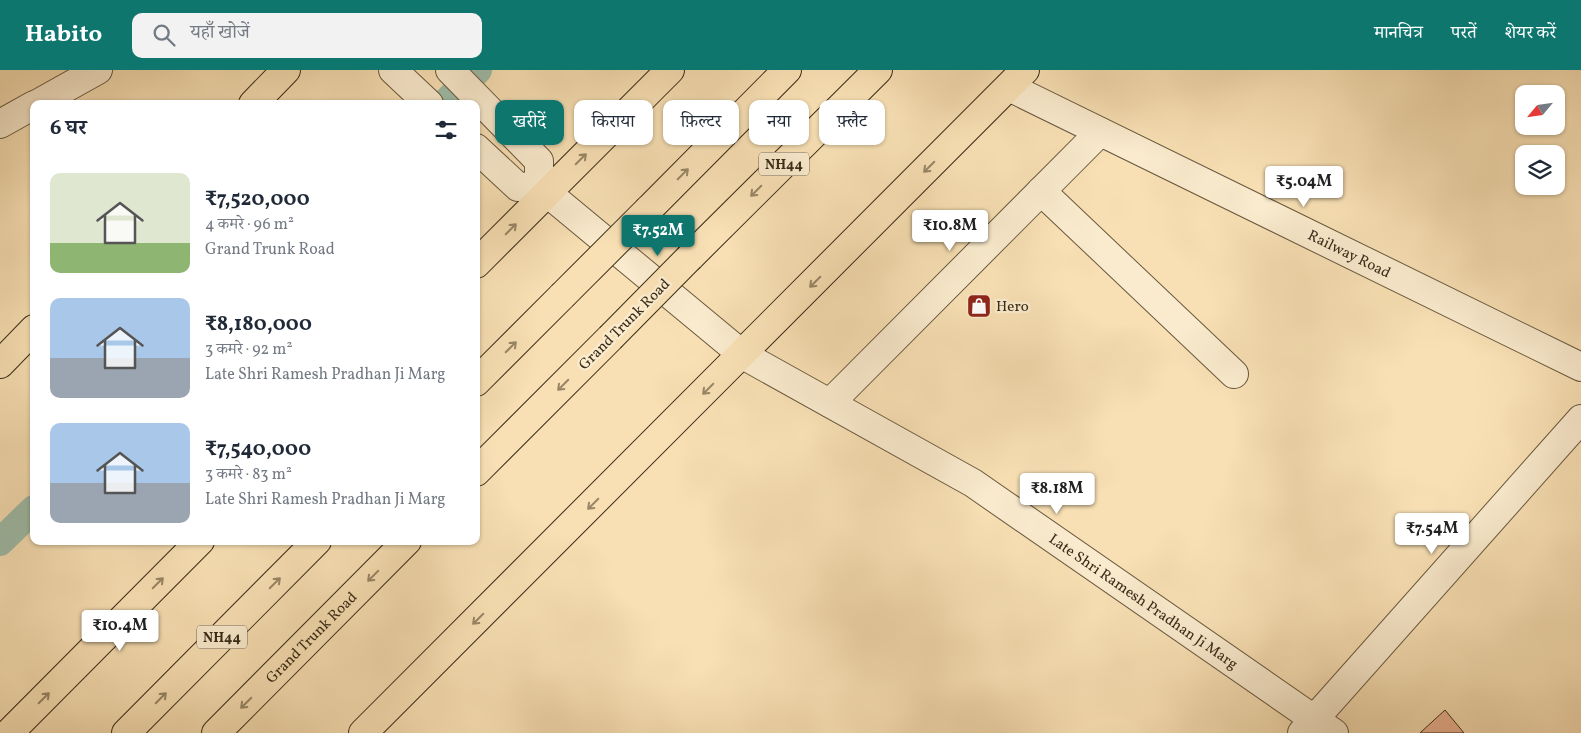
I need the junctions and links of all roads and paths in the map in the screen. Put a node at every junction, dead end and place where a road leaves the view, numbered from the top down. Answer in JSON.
{"nodes":[{"id":1,"x":98,"y":70,"type":"edge"},
{"id":2,"x":286,"y":70,"type":"edge"},
{"id":3,"x":393,"y":70,"type":"edge"},
{"id":4,"x":450,"y":70,"type":"edge"},
{"id":5,"x":670,"y":70,"type":"edge"},
{"id":6,"x":787,"y":70,"type":"edge"},
{"id":7,"x":878,"y":70,"type":"edge"},
{"id":8,"x":1017,"y":78,"type":"edge"},
{"id":9,"x":44,"y":100,"type":"edge"},
{"id":10,"x":257,"y":100,"type":"edge"},
{"id":11,"x":425,"y":100,"type":"edge"},
{"id":12,"x":479,"y":100,"type":"edge"},
{"id":13,"x":480,"y":101,"type":"edge"},
{"id":14,"x":30,"y":108,"type":"edge"},
{"id":15,"x":0,"y":124,"type":"edge"},
{"id":16,"x":1100,"y":132,"type":"junction"},
{"id":17,"x":480,"y":152,"type":"edge"},
{"id":18,"x":543,"y":190,"type":"junction"},
{"id":19,"x":1041,"y":191,"type":"junction"},
{"id":20,"x":480,"y":260,"type":"edge"},
{"id":21,"x":30,"y":333,"type":"edge"},
{"id":22,"x":743,"y":355,"type":"junction"},
{"id":23,"x":0,"y":364,"type":"edge"},
{"id":24,"x":1581,"y":367,"type":"edge"},
{"id":25,"x":1234,"y":374,"type":"dead end"},
{"id":26,"x":480,"y":378,"type":"edge"},
{"id":27,"x":830,"y":403,"type":"junction"},
{"id":28,"x":1581,"y":419,"type":"edge"},
{"id":29,"x":480,"y":468,"type":"edge"},
{"id":30,"x":196,"y":545,"type":"edge"},
{"id":31,"x":313,"y":545,"type":"edge"},
{"id":32,"x":403,"y":545,"type":"edge"},
{"id":33,"x":1317,"y":728,"type":"edge"},
{"id":34,"x":9,"y":733,"type":"edge"},
{"id":35,"x":126,"y":733,"type":"edge"},
{"id":36,"x":216,"y":733,"type":"edge"},
{"id":37,"x":363,"y":733,"type":"edge"}],
"edges":[{"from":1,"to":9,"type":"street"},
{"from":2,"to":10,"type":"main road"},
{"from":3,"to":11,"type":"street"},
{"from":4,"to":12,"type":"street"},
{"from":18,"to":5,"type":"main road","one_way":true},
{"from":26,"to":6,"type":"main road","one_way":true,"bridge":true},
{"from":7,"to":29,"type":"main road","name":"Grand Trunk Road","number":"NH44","one_way":true,"bridge":true},
{"from":8,"to":16,"type":"street","name":"Railway Road"},
{"from":8,"to":22,"type":"main road","one_way":true},
{"from":13,"to":18,"type":"street"},
{"from":14,"to":15,"type":"street"},
{"from":16,"to":19,"type":"street"},
{"from":16,"to":24,"type":"street","name":"Railway Road"},
{"from":17,"to":18,"type":"street"},
{"from":20,"to":18,"type":"main road","one_way":true},
{"from":18,"to":22,"type":"street","name":"Late Shri Ramesh Pradhan Ji Marg"},
{"from":19,"to":25,"type":"street"},
{"from":19,"to":27,"type":"street"},
{"from":21,"to":23,"type":"main road"},
{"from":22,"to":27,"type":"street","name":"Late Shri Ramesh Pradhan Ji Marg"},
{"from":22,"to":37,"type":"main road","one_way":true},
{"from":27,"to":33,"type":"street","name":"Late Shri Ramesh Pradhan Ji Marg"},
{"from":28,"to":33,"type":"street"},
{"from":34,"to":30,"type":"main road","one_way":true},
{"from":35,"to":31,"type":"main road","number":"NH44","one_way":true},
{"from":32,"to":36,"type":"main road","name":"Grand Trunk Road","one_way":true}]}
